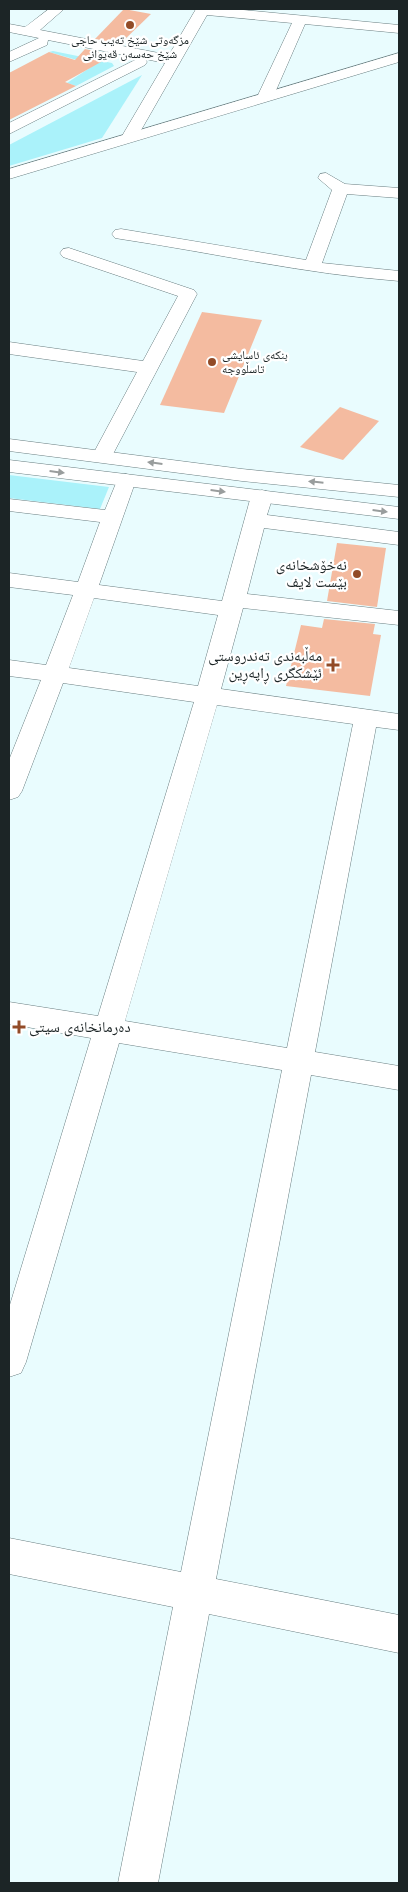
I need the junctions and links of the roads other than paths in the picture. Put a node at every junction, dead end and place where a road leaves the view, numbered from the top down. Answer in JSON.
{"nodes":[{"id":1,"x":57,"y":9,"type":"edge"},
{"id":2,"x":202,"y":10,"type":"edge"},
{"id":3,"x":300,"y":20,"type":"junction"},
{"id":4,"x":9,"y":28,"type":"edge"},
{"id":5,"x":399,"y":29,"type":"edge"},
{"id":6,"x":28,"y":32,"type":"junction"},
{"id":7,"x":9,"y":35,"type":"edge"},
{"id":8,"x":42,"y":42,"type":"junction"},
{"id":9,"x":399,"y":57,"type":"edge"},
{"id":10,"x":9,"y":58,"type":"edge"},
{"id":11,"x":140,"y":62,"type":"junction"},
{"id":12,"x":171,"y":63,"type":"junction"},
{"id":13,"x":266,"y":95,"type":"junction"},
{"id":14,"x":9,"y":129,"type":"edge"},
{"id":15,"x":130,"y":136,"type":"junction"},
{"id":16,"x":9,"y":174,"type":"edge"},
{"id":17,"x":326,"y":178,"type":"dead end"},
{"id":18,"x":341,"y":189,"type":"junction"},
{"id":19,"x":399,"y":193,"type":"edge"},
{"id":20,"x":121,"y":234,"type":"dead end"},
{"id":21,"x":69,"y":253,"type":"dead end"},
{"id":22,"x":312,"y":267,"type":"junction"},
{"id":23,"x":399,"y":276,"type":"edge"},
{"id":24,"x":9,"y":348,"type":"edge"},
{"id":25,"x":149,"y":368,"type":"junction"},
{"id":26,"x":9,"y":445,"type":"edge"},
{"id":27,"x":102,"y":456,"type":"junction"},
{"id":28,"x":9,"y":466,"type":"edge"},
{"id":29,"x":126,"y":480,"type":"junction"},
{"id":30,"x":399,"y":491,"type":"edge"},
{"id":31,"x":9,"y":505,"type":"edge"},
{"id":32,"x":259,"y":508,"type":"junction"},
{"id":33,"x":399,"y":513,"type":"edge"},
{"id":34,"x":112,"y":517,"type":"junction"},
{"id":35,"x":399,"y":538,"type":"edge"},
{"id":36,"x":9,"y":580,"type":"edge"},
{"id":37,"x":85,"y":590,"type":"junction"},
{"id":38,"x":232,"y":604,"type":"junction"},
{"id":39,"x":399,"y":618,"type":"edge"},
{"id":40,"x":9,"y":668,"type":"edge"},
{"id":41,"x":55,"y":674,"type":"junction"},
{"id":42,"x":208,"y":695,"type":"junction"},
{"id":43,"x":366,"y":717,"type":"junction"},
{"id":44,"x":399,"y":722,"type":"edge"},
{"id":45,"x":9,"y":791,"type":"edge"},
{"id":46,"x":9,"y":1013,"type":"edge"},
{"id":47,"x":108,"y":1030,"type":"junction"},
{"id":48,"x":298,"y":1061,"type":"junction"},
{"id":49,"x":399,"y":1078,"type":"edge"},
{"id":50,"x":9,"y":1362,"type":"edge"},
{"id":51,"x":9,"y":1556,"type":"edge"},
{"id":52,"x":194,"y":1593,"type":"junction"},
{"id":53,"x":399,"y":1634,"type":"edge"},
{"id":54,"x":138,"y":1883,"type":"edge"}],
"edges":[{"from":1,"to":6,"type":"street"},
{"from":2,"to":3,"type":"street"},
{"from":2,"to":12,"type":"street"},
{"from":3,"to":5,"type":"street"},
{"from":3,"to":13,"type":"street"},
{"from":4,"to":6,"type":"street"},
{"from":6,"to":12,"type":"street"},
{"from":7,"to":8,"type":"street"},
{"from":8,"to":10,"type":"street"},
{"from":8,"to":11,"type":"street"},
{"from":9,"to":13,"type":"street"},
{"from":11,"to":12,"type":"street"},
{"from":11,"to":14,"type":"street"},
{"from":12,"to":15,"type":"street"},
{"from":13,"to":15,"type":"street"},
{"from":15,"to":16,"type":"street"},
{"from":17,"to":18,"type":"street"},
{"from":18,"to":19,"type":"street"},
{"from":18,"to":22,"type":"street"},
{"from":20,"to":22,"type":"street"},
{"from":21,"to":25,"type":"street"},
{"from":22,"to":23,"type":"street"},
{"from":24,"to":25,"type":"street"},
{"from":25,"to":27,"type":"street"},
{"from":26,"to":27,"type":"street"},
{"from":30,"to":27,"type":"street","one_way":true},
{"from":28,"to":29,"type":"street","one_way":true},
{"from":29,"to":32,"type":"street","one_way":true},
{"from":29,"to":34,"type":"street"},
{"from":31,"to":34,"type":"street"},
{"from":32,"to":33,"type":"street","one_way":true},
{"from":32,"to":35,"type":"street"},
{"from":32,"to":38,"type":"street"},
{"from":34,"to":37,"type":"street"},
{"from":36,"to":37,"type":"street"},
{"from":37,"to":38,"type":"street"},
{"from":37,"to":41,"type":"street"},
{"from":38,"to":39,"type":"street"},
{"from":38,"to":42,"type":"street"},
{"from":40,"to":41,"type":"street"},
{"from":41,"to":42,"type":"street"},
{"from":41,"to":45,"type":"street"},
{"from":42,"to":43,"type":"street"},
{"from":42,"to":47,"type":"street"},
{"from":43,"to":44,"type":"street"},
{"from":43,"to":48,"type":"street"},
{"from":46,"to":47,"type":"street"},
{"from":47,"to":48,"type":"street"},
{"from":47,"to":50,"type":"street"},
{"from":48,"to":49,"type":"street"},
{"from":48,"to":52,"type":"street"},
{"from":51,"to":52,"type":"street"},
{"from":52,"to":53,"type":"street"},
{"from":52,"to":54,"type":"street"}]}
